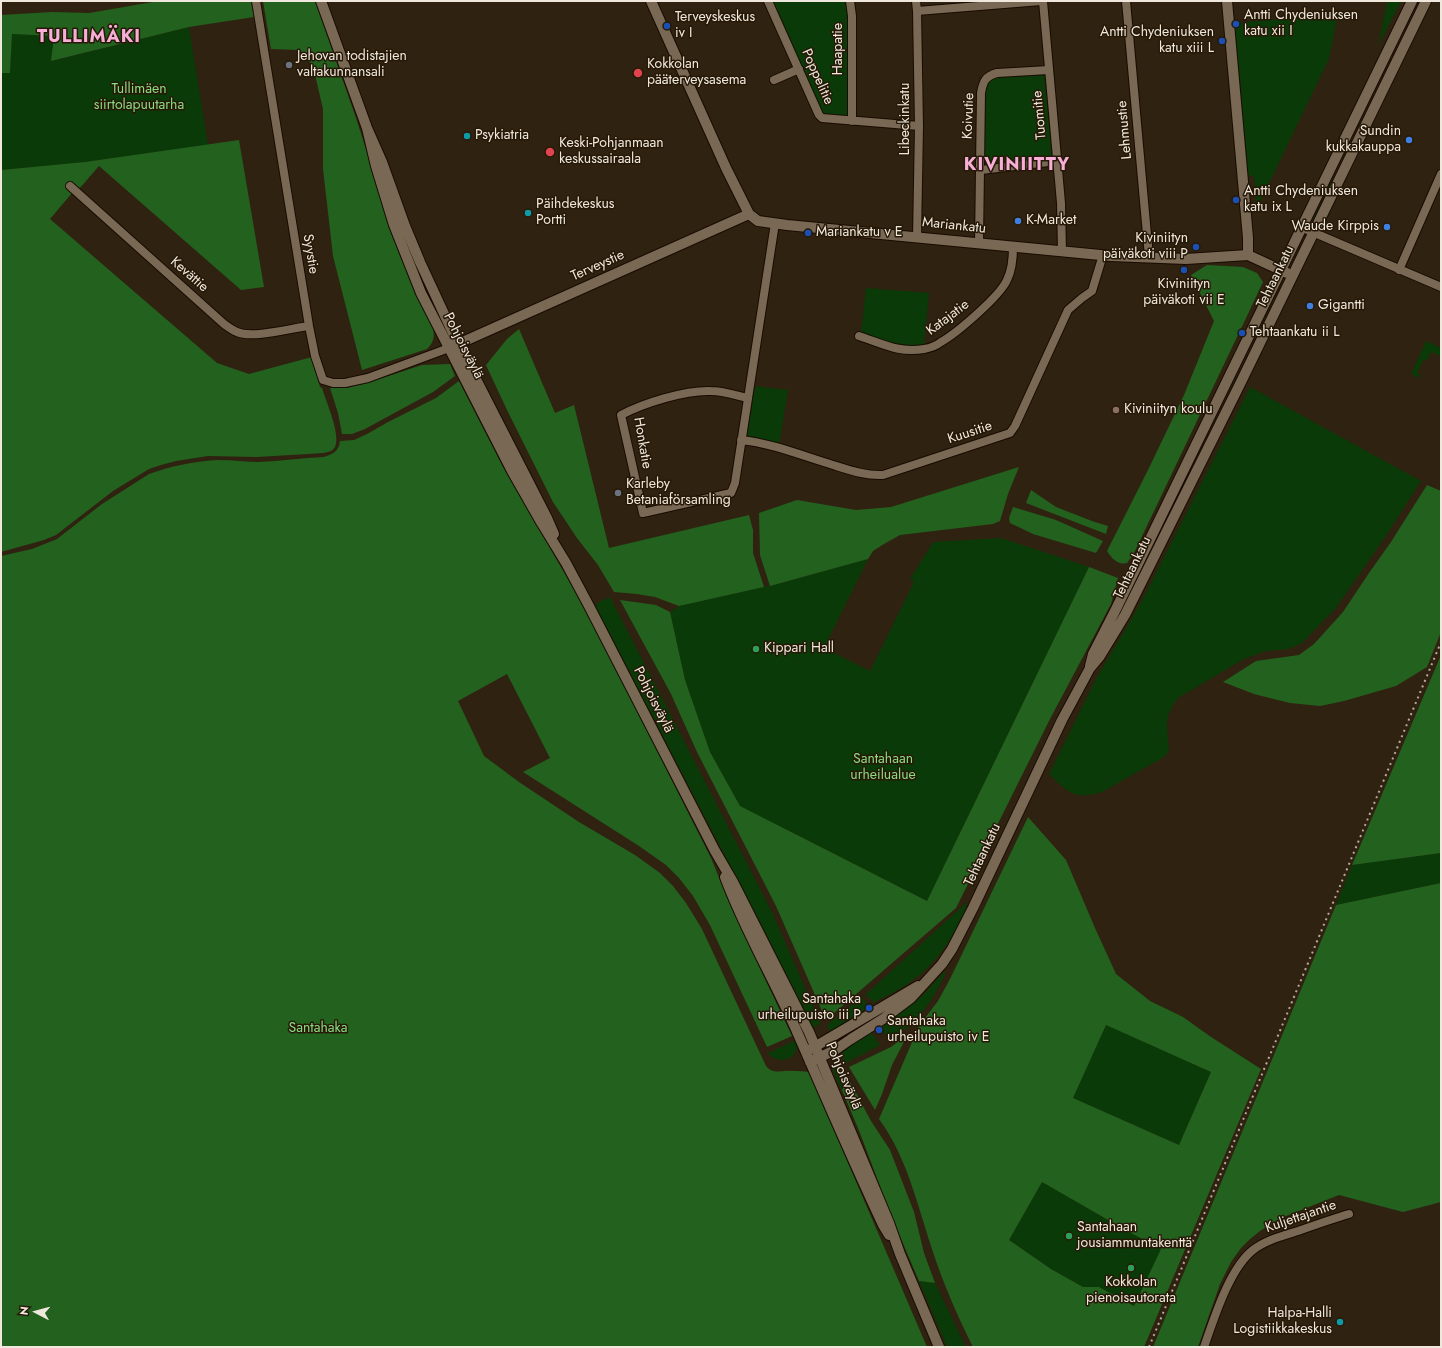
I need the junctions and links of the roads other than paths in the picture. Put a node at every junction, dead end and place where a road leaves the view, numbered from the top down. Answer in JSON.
{"nodes":[{"id":1,"x":256,"y":1,"type":"edge"},
{"id":2,"x":322,"y":1,"type":"edge"},
{"id":3,"x":650,"y":1,"type":"edge"},
{"id":4,"x":768,"y":1,"type":"edge"},
{"id":5,"x":850,"y":1,"type":"edge"},
{"id":6,"x":916,"y":1,"type":"edge"},
{"id":7,"x":1042,"y":1,"type":"edge"},
{"id":8,"x":1126,"y":1,"type":"edge"},
{"id":9,"x":1227,"y":1,"type":"edge"},
{"id":10,"x":1412,"y":1,"type":"edge"},
{"id":11,"x":1426,"y":1,"type":"edge"},
{"id":12,"x":1024,"y":2,"type":"edge"},
{"id":13,"x":917,"y":11,"type":"junction"},
{"id":14,"x":799,"y":69,"type":"junction"},
{"id":15,"x":1049,"y":70,"type":"junction"},
{"id":16,"x":774,"y":80,"type":"dead end"},
{"id":17,"x":852,"y":122,"type":"junction"},
{"id":18,"x":919,"y":126,"type":"junction"},
{"id":19,"x":367,"y":128,"type":"junction"},
{"id":20,"x":1057,"y":161,"type":"junction"},
{"id":21,"x":981,"y":170,"type":"junction"},
{"id":22,"x":1441,"y":174,"type":"edge"},
{"id":23,"x":70,"y":186,"type":"dead end"},
{"id":24,"x":749,"y":214,"type":"junction"},
{"id":25,"x":775,"y":223,"type":"junction"},
{"id":26,"x":1303,"y":228,"type":"junction"},
{"id":27,"x":1313,"y":233,"type":"junction"},
{"id":28,"x":917,"y":237,"type":"junction"},
{"id":29,"x":979,"y":243,"type":"junction"},
{"id":30,"x":1013,"y":247,"type":"junction"},
{"id":31,"x":1062,"y":251,"type":"junction"},
{"id":32,"x":1102,"y":255,"type":"junction"},
{"id":33,"x":1248,"y":255,"type":"junction"},
{"id":34,"x":1149,"y":257,"type":"junction"},
{"id":35,"x":1281,"y":270,"type":"junction"},
{"id":36,"x":1399,"y":270,"type":"junction"},
{"id":37,"x":1292,"y":275,"type":"junction"},
{"id":38,"x":1441,"y":287,"type":"edge"},
{"id":39,"x":309,"y":326,"type":"junction"},
{"id":40,"x":859,"y":336,"type":"dead end"},
{"id":41,"x":458,"y":344,"type":"junction"},
{"id":42,"x":448,"y":348,"type":"junction"},
{"id":43,"x":747,"y":398,"type":"junction"},
{"id":44,"x":741,"y":440,"type":"junction"},
{"id":45,"x":566,"y":563,"type":"junction"},
{"id":46,"x":1090,"y":668,"type":"junction"},
{"id":47,"x":715,"y":851,"type":"junction"},
{"id":48,"x":925,"y":982,"type":"junction"},
{"id":49,"x":815,"y":1046,"type":"junction"},
{"id":50,"x":805,"y":1052,"type":"junction"},
{"id":51,"x":820,"y":1057,"type":"junction"},
{"id":52,"x":810,"y":1062,"type":"junction"},
{"id":53,"x":1350,"y":1214,"type":"dead end"},
{"id":54,"x":900,"y":1254,"type":"junction"},
{"id":55,"x":939,"y":1347,"type":"edge"},
{"id":56,"x":1204,"y":1347,"type":"edge"}],
"edges":[{"from":1,"to":39,"type":"street","name":"Syystie"},
{"from":2,"to":19,"type":"main road","name":"Pohjoisväylä"},
{"from":3,"to":24,"type":"main road"},
{"from":4,"to":14,"type":"street","name":"Poppelitie"},
{"from":5,"to":17,"type":"street","name":"Haapatie"},
{"from":6,"to":13,"type":"street","name":"Libeckinkatu"},
{"from":7,"to":12,"type":"street"},
{"from":7,"to":15,"type":"street","name":"Tuomitie"},
{"from":8,"to":34,"type":"street","name":"Lehmustie"},
{"from":9,"to":33,"type":"main road"},
{"from":10,"to":26,"type":"main road","name":"Tehtaankatu"},
{"from":11,"to":27,"type":"main road","name":"Tehtaankatu"},
{"from":12,"to":13,"type":"street"},
{"from":13,"to":18,"type":"street","name":"Libeckinkatu"},
{"from":14,"to":16,"type":"street"},
{"from":14,"to":17,"type":"street","name":"Poppelitie"},
{"from":15,"to":20,"type":"street","name":"Tuomitie"},
{"from":15,"to":21,"type":"street","name":"Koivutie"},
{"from":17,"to":18,"type":"street","name":"Poppelitie"},
{"from":18,"to":28,"type":"street","name":"Libeckinkatu"},
{"from":19,"to":41,"type":"main road","name":"Pohjoisväylä"},
{"from":19,"to":42,"type":"main road","name":"Pohjoisväylä"},
{"from":20,"to":21,"type":"street"},
{"from":20,"to":31,"type":"street","name":"Tuomitie"},
{"from":21,"to":29,"type":"street","name":"Koivutie"},
{"from":22,"to":36,"type":"street"},
{"from":23,"to":39,"type":"street","name":"Kevättie"},
{"from":24,"to":25,"type":"main road","name":"Mariankatu"},
{"from":24,"to":41,"type":"main road","name":"Terveystie"},
{"from":25,"to":28,"type":"main road","name":"Mariankatu"},
{"from":25,"to":43,"type":"street","name":"Honkatie"},
{"from":26,"to":27,"type":"street"},
{"from":26,"to":35,"type":"main road","name":"Tehtaankatu"},
{"from":27,"to":36,"type":"street"},
{"from":27,"to":37,"type":"main road","name":"Tehtaankatu"},
{"from":28,"to":29,"type":"main road","name":"Mariankatu"},
{"from":29,"to":30,"type":"main road","name":"Mariankatu"},
{"from":30,"to":31,"type":"main road","name":"Mariankatu"},
{"from":30,"to":40,"type":"street","name":"Katajatie"},
{"from":31,"to":32,"type":"main road","name":"Mariankatu"},
{"from":32,"to":34,"type":"main road","name":"Mariankatu"},
{"from":32,"to":44,"type":"street","name":"Kuusitie"},
{"from":33,"to":34,"type":"main road","name":"Mariankatu"},
{"from":33,"to":35,"type":"main road","name":"Mariankatu"},
{"from":35,"to":37,"type":"main road","name":"Mariankatu"},
{"from":35,"to":46,"type":"main road","name":"Tehtaankatu"},
{"from":36,"to":38,"type":"street"},
{"from":37,"to":46,"type":"main road","name":"Tehtaankatu"},
{"from":39,"to":42,"type":"street","name":"Syystie"},
{"from":41,"to":42,"type":"main road","name":"Terveystie"},
{"from":41,"to":45,"type":"main road","name":"Pohjoisväylä"},
{"from":42,"to":45,"type":"main road","name":"Pohjoisväylä"},
{"from":43,"to":44,"type":"street","name":"Honkatie"},
{"from":43,"to":44,"type":"street","name":"Honkatie"},
{"from":45,"to":47,"type":"main road","name":"Pohjoisväylä"},
{"from":46,"to":48,"type":"main road","name":"Tehtaankatu"},
{"from":47,"to":49,"type":"main road","name":"Pohjoisväylä"},
{"from":47,"to":50,"type":"main road","name":"Pohjoisväylä"},
{"from":48,"to":49,"type":"main road","name":"Tehtaankatu"},
{"from":48,"to":51,"type":"main road","name":"Tehtaankatu"},
{"from":49,"to":50,"type":"main road","name":"Tehtaankatu"},
{"from":49,"to":51,"type":"main road","name":"Pohjoisväylä"},
{"from":50,"to":52,"type":"main road","name":"Pohjoisväylä"},
{"from":51,"to":52,"type":"main road","name":"Tehtaankatu"},
{"from":51,"to":54,"type":"main road","name":"Pohjoisväylä"},
{"from":52,"to":54,"type":"main road","name":"Pohjoisväylä"},
{"from":53,"to":56,"type":"street","name":"Kuljettajantie"},
{"from":54,"to":55,"type":"main road","name":"Pohjoisväylä"}]}
